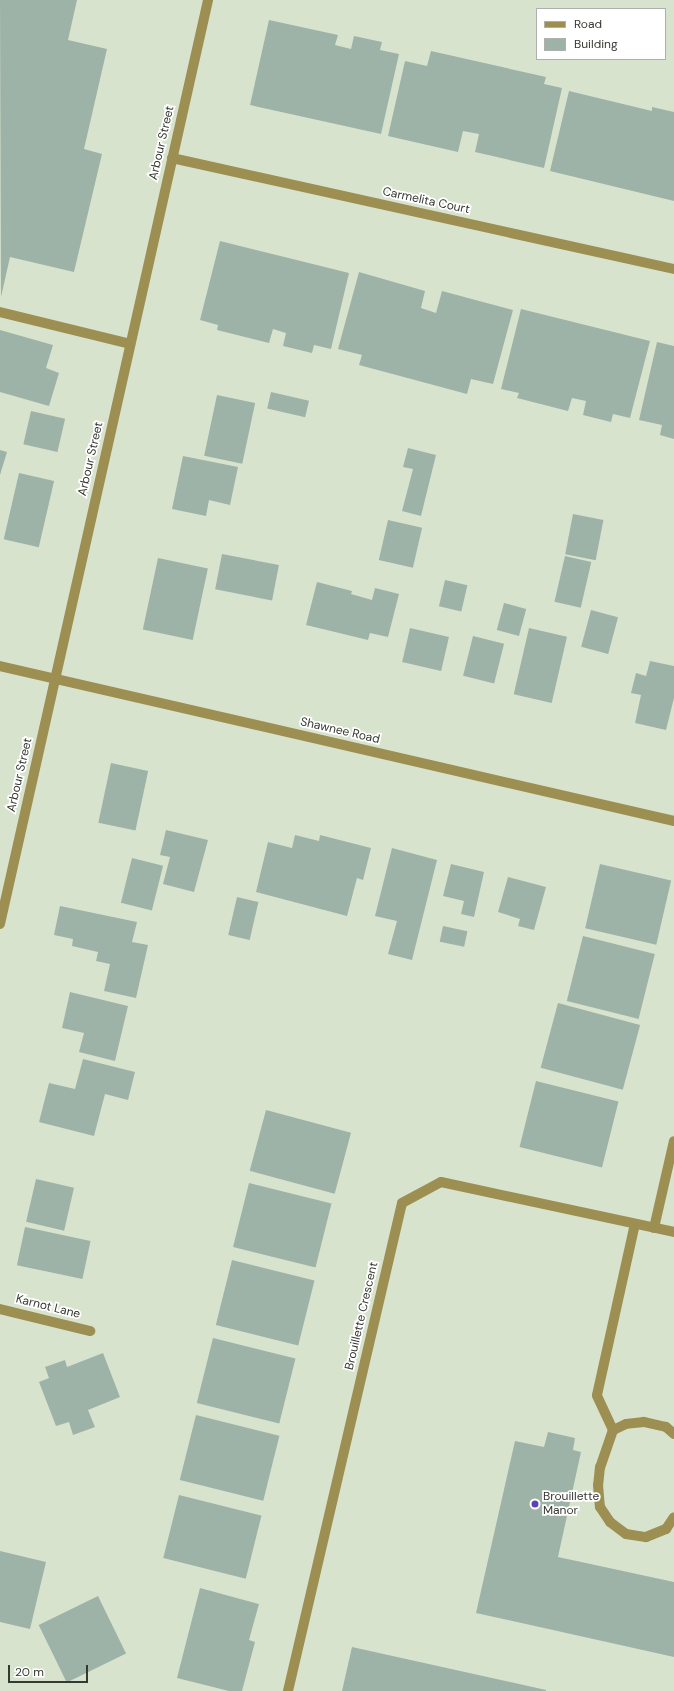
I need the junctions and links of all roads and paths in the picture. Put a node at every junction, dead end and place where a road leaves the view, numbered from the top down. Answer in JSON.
{"nodes":[{"id":1,"x":208,"y":0,"type":"edge"},
{"id":2,"x":172,"y":158,"type":"junction"},
{"id":3,"x":674,"y":268,"type":"edge"},
{"id":4,"x":0,"y":312,"type":"edge"},
{"id":5,"x":130,"y":344,"type":"junction"},
{"id":6,"x":0,"y":666,"type":"edge"},
{"id":7,"x":55,"y":679,"type":"junction"},
{"id":8,"x":674,"y":821,"type":"edge"},
{"id":9,"x":0,"y":924,"type":"edge"},
{"id":10,"x":674,"y":1142,"type":"edge"},
{"id":11,"x":635,"y":1224,"type":"junction"},
{"id":12,"x":654,"y":1228,"type":"junction"},
{"id":13,"x":674,"y":1232,"type":"edge"},
{"id":14,"x":0,"y":1309,"type":"edge"},
{"id":15,"x":90,"y":1331,"type":"dead end"},
{"id":16,"x":613,"y":1430,"type":"junction"},
{"id":17,"x":674,"y":1434,"type":"edge"},
{"id":18,"x":674,"y":1517,"type":"edge"},
{"id":19,"x":288,"y":1691,"type":"edge"}],
"edges":[{"from":1,"to":2,"type":"street","name":"Arbour Street"},
{"from":2,"to":3,"type":"street","name":"Carmelita Court"},
{"from":2,"to":5,"type":"street","name":"Arbour Street"},
{"from":4,"to":5,"type":"street"},
{"from":5,"to":7,"type":"street","name":"Arbour Street"},
{"from":6,"to":7,"type":"street","name":"Shawnee Road"},
{"from":7,"to":8,"type":"street","name":"Shawnee Road"},
{"from":7,"to":9,"type":"street","name":"Arbour Street"},
{"from":10,"to":12,"type":"street"},
{"from":11,"to":12,"type":"street","name":"Brouillette Crescent"},
{"from":11,"to":16,"type":"street"},
{"from":11,"to":19,"type":"street","name":"Brouillette Crescent"},
{"from":12,"to":13,"type":"street","name":"Brouillette Crescent"},
{"from":14,"to":15,"type":"street","name":"Karnot Lane"},
{"from":16,"to":17,"type":"street"},
{"from":16,"to":18,"type":"street"}]}
